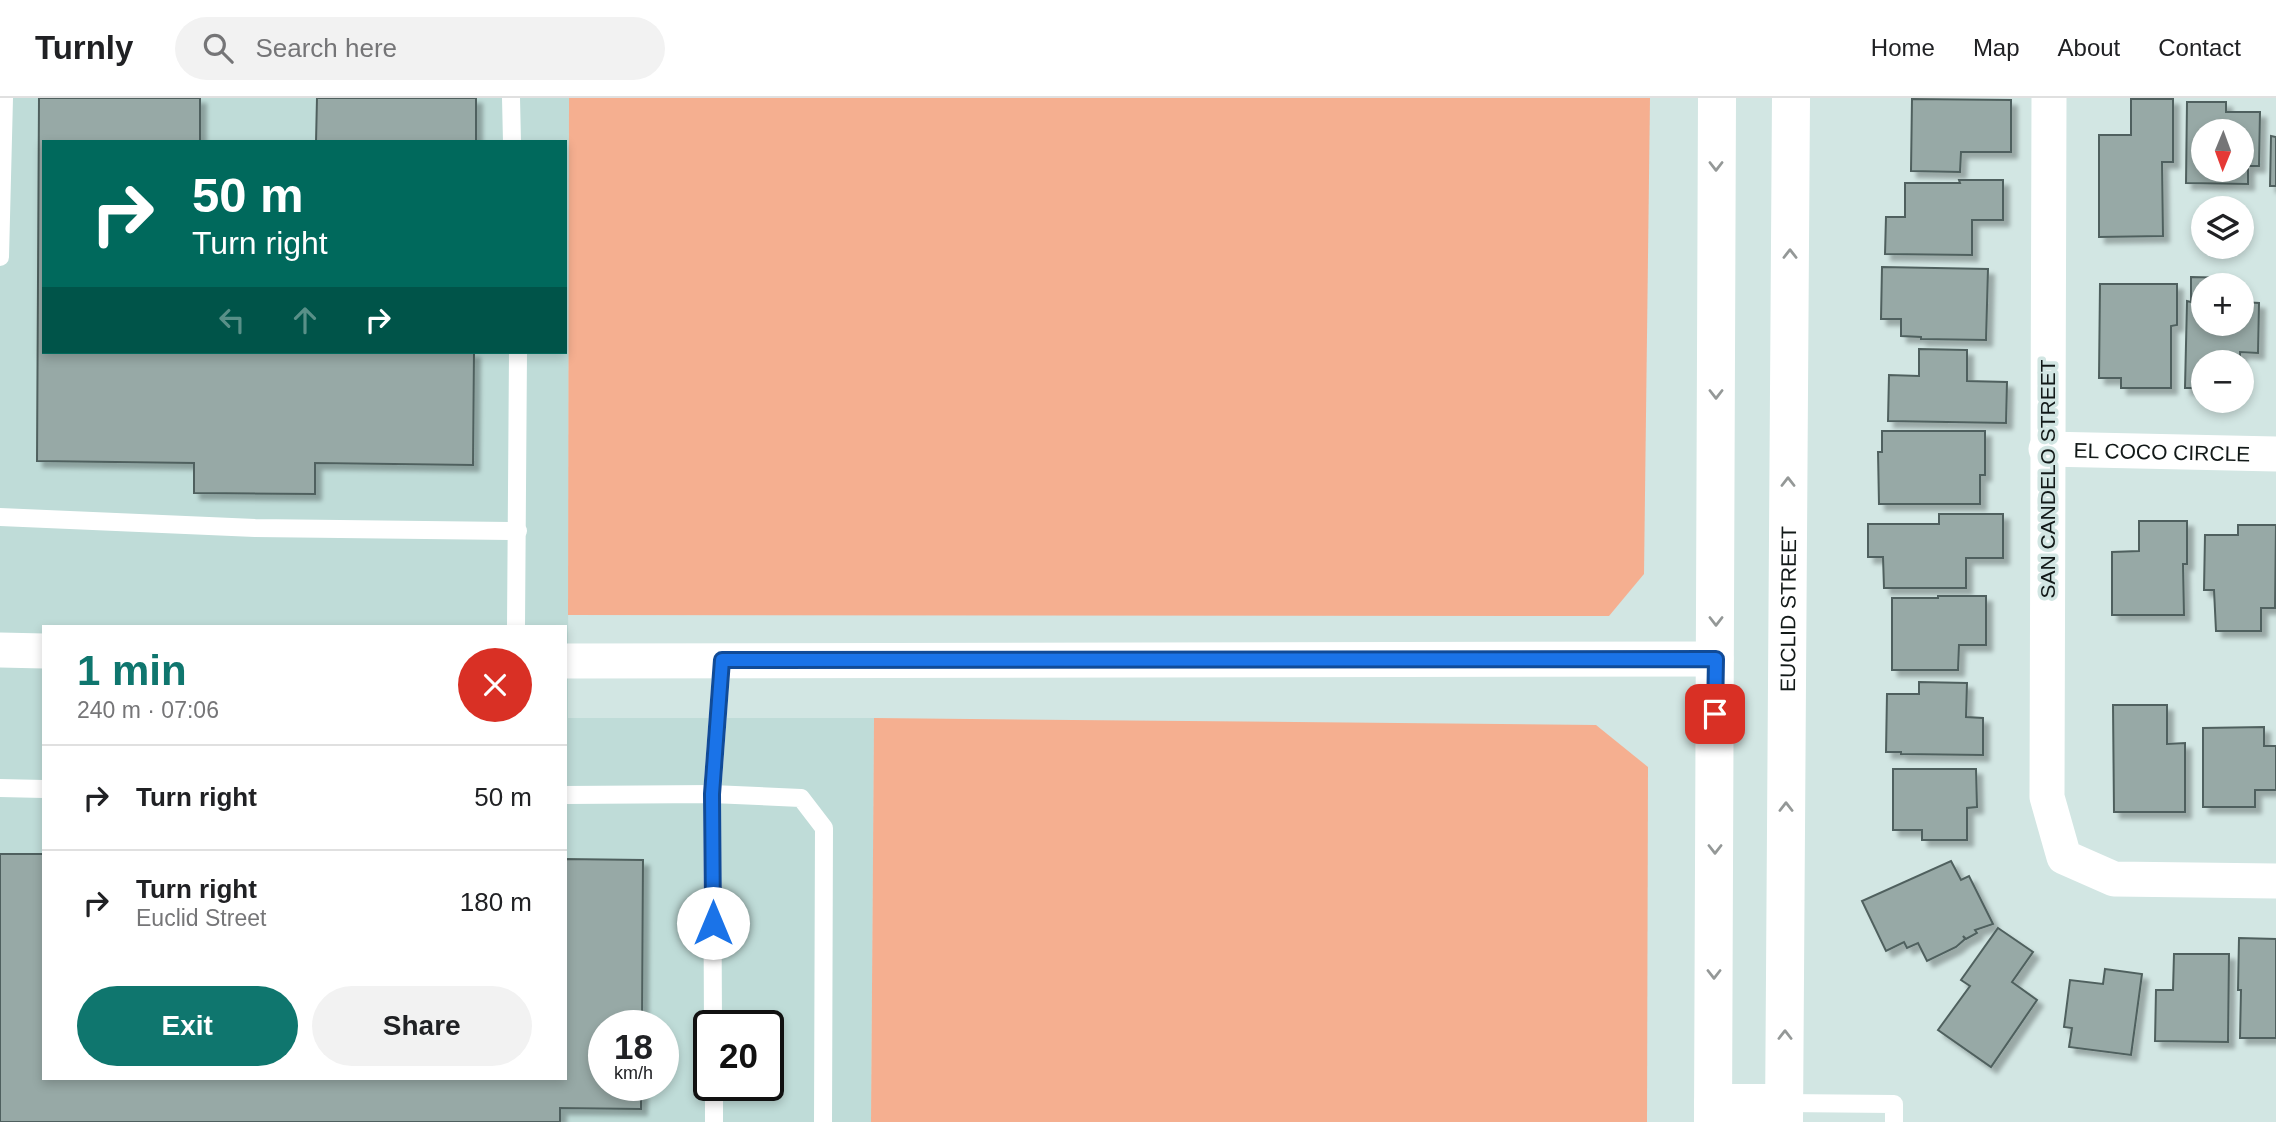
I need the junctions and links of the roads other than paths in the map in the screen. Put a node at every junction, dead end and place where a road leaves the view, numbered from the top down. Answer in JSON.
{"nodes":[{"id":1,"x":4,"y":98,"type":"edge"},
{"id":2,"x":511,"y":98,"type":"edge"},
{"id":3,"x":1717,"y":98,"type":"edge"},
{"id":4,"x":1791,"y":98,"type":"edge"},
{"id":5,"x":2049,"y":98,"type":"edge"},
{"id":6,"x":512,"y":140,"type":"edge"},
{"id":7,"x":0,"y":257,"type":"edge"},
{"id":8,"x":518,"y":354,"type":"edge"},
{"id":9,"x":2046,"y":449,"type":"junction"},
{"id":10,"x":2276,"y":453,"type":"edge"},
{"id":11,"x":0,"y":517,"type":"edge"},
{"id":12,"x":518,"y":531,"type":"junction"},
{"id":13,"x":516,"y":625,"type":"edge"},
{"id":14,"x":0,"y":650,"type":"edge"},
{"id":15,"x":42,"y":652,"type":"edge"},
{"id":16,"x":1716,"y":659,"type":"junction"},
{"id":17,"x":567,"y":660,"type":"edge"},
{"id":18,"x":722,"y":660,"type":"junction"},
{"id":19,"x":0,"y":788,"type":"edge"},
{"id":20,"x":42,"y":789,"type":"edge"},
{"id":21,"x":712,"y":794,"type":"junction"},
{"id":22,"x":567,"y":795,"type":"edge"},
{"id":23,"x":2276,"y":881,"type":"edge"},
{"id":24,"x":713,"y":1010,"type":"edge"},
{"id":25,"x":714,"y":1101,"type":"edge"},
{"id":26,"x":1713,"y":1113,"type":"edge"},
{"id":27,"x":1784,"y":1113,"type":"edge"},
{"id":28,"x":714,"y":1122,"type":"edge"},
{"id":29,"x":823,"y":1122,"type":"edge"},
{"id":30,"x":1894,"y":1122,"type":"edge"}],
"edges":[{"from":1,"to":7,"type":"lane"},
{"from":2,"to":6,"type":"lane"},
{"from":3,"to":16,"type":"main road","one_way":true},
{"from":27,"to":4,"type":"main road","name":"EUCLID STREET","one_way":true},
{"from":5,"to":9,"type":"street","name":"SAN CANDELO STREET"},
{"from":8,"to":12,"type":"lane"},
{"from":9,"to":10,"type":"street","name":"EL COCO CIRCLE"},
{"from":9,"to":23,"type":"street","name":"SAN CANDELO STREET"},
{"from":11,"to":12,"type":"lane"},
{"from":12,"to":13,"type":"lane"},
{"from":14,"to":15,"type":"street"},
{"from":16,"to":18,"type":"street"},
{"from":16,"to":26,"type":"main road","one_way":true},
{"from":17,"to":18,"type":"street"},
{"from":18,"to":21,"type":"lane"},
{"from":19,"to":20,"type":"lane"},
{"from":21,"to":22,"type":"lane"},
{"from":21,"to":24,"type":"lane"},
{"from":21,"to":29,"type":"lane"},
{"from":25,"to":28,"type":"lane"},
{"from":26,"to":27,"type":"main road"},
{"from":27,"to":30,"type":"lane"}]}
